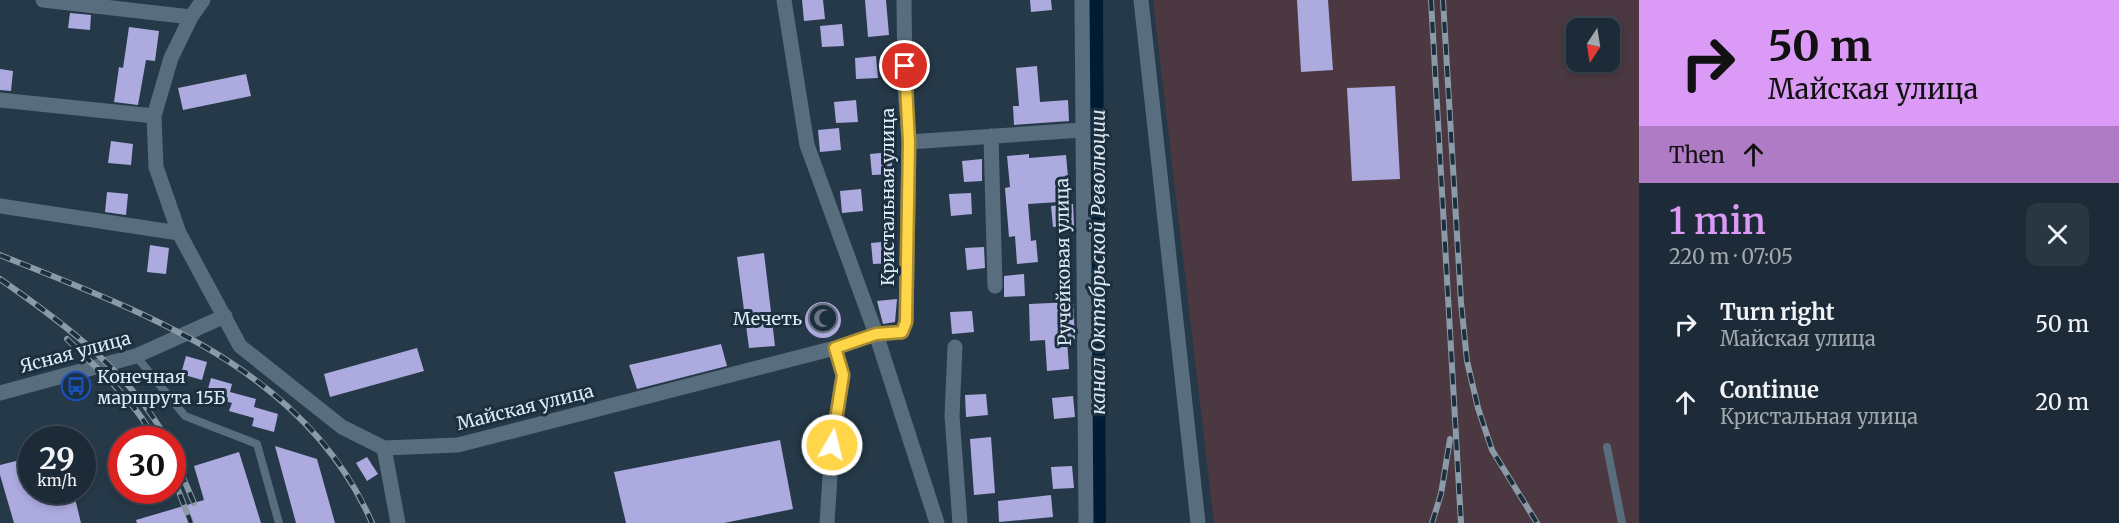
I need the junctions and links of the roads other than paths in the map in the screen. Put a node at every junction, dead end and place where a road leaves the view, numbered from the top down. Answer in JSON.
{"nodes":[{"id":1,"x":43,"y":0,"type":"edge"},
{"id":2,"x":203,"y":0,"type":"edge"},
{"id":3,"x":784,"y":0,"type":"edge"},
{"id":4,"x":904,"y":0,"type":"edge"},
{"id":5,"x":1082,"y":0,"type":"edge"},
{"id":6,"x":1141,"y":0,"type":"edge"},
{"id":7,"x":191,"y":17,"type":"junction"},
{"id":8,"x":0,"y":100,"type":"edge"},
{"id":9,"x":154,"y":116,"type":"junction"},
{"id":10,"x":1082,"y":130,"type":"junction"},
{"id":11,"x":991,"y":136,"type":"junction"},
{"id":12,"x":909,"y":142,"type":"junction"},
{"id":13,"x":0,"y":206,"type":"edge"},
{"id":14,"x":179,"y":233,"type":"junction"},
{"id":15,"x":995,"y":286,"type":"dead end"},
{"id":16,"x":225,"y":316,"type":"junction"},
{"id":17,"x":876,"y":334,"type":"junction"},
{"id":18,"x":955,"y":347,"type":"dead end"},
{"id":19,"x":835,"y":348,"type":"junction"},
{"id":20,"x":136,"y":356,"type":"junction"},
{"id":21,"x":0,"y":393,"type":"edge"},
{"id":22,"x":1607,"y":447,"type":"dead end"},
{"id":23,"x":384,"y":448,"type":"junction"},
{"id":24,"x":279,"y":523,"type":"edge"},
{"id":25,"x":398,"y":523,"type":"edge"},
{"id":26,"x":827,"y":523,"type":"edge"},
{"id":27,"x":938,"y":523,"type":"edge"},
{"id":28,"x":960,"y":523,"type":"edge"},
{"id":29,"x":1086,"y":523,"type":"edge"},
{"id":30,"x":1198,"y":523,"type":"edge"},
{"id":31,"x":1622,"y":523,"type":"edge"}],
"edges":[{"from":1,"to":7,"type":"street"},
{"from":2,"to":7,"type":"street","name":"Майская улица"},
{"from":3,"to":17,"type":"street"},
{"from":4,"to":12,"type":"street","name":"Кристальная улица"},
{"from":5,"to":10,"type":"street","name":"Ручейковая улица"},
{"from":6,"to":30,"type":"street"},
{"from":7,"to":9,"type":"street","name":"Майская улица"},
{"from":8,"to":9,"type":"street"},
{"from":9,"to":14,"type":"street","name":"Майская улица"},
{"from":10,"to":11,"type":"street"},
{"from":10,"to":29,"type":"street","name":"Ручейковая улица"},
{"from":11,"to":12,"type":"street"},
{"from":11,"to":15,"type":"street"},
{"from":12,"to":17,"type":"street","name":"Кристальная улица"},
{"from":13,"to":14,"type":"street"},
{"from":14,"to":16,"type":"street","name":"Майская улица"},
{"from":16,"to":20,"type":"street","name":"Ясная улица"},
{"from":16,"to":23,"type":"street","name":"Майская улица"},
{"from":17,"to":19,"type":"street","name":"Майская улица"},
{"from":17,"to":27,"type":"street"},
{"from":18,"to":28,"type":"street"},
{"from":19,"to":23,"type":"street","name":"Майская улица"},
{"from":19,"to":26,"type":"street"},
{"from":20,"to":21,"type":"street","name":"Ясная улица"},
{"from":20,"to":24,"type":"lane"},
{"from":22,"to":31,"type":"lane"},
{"from":23,"to":25,"type":"street"}]}
